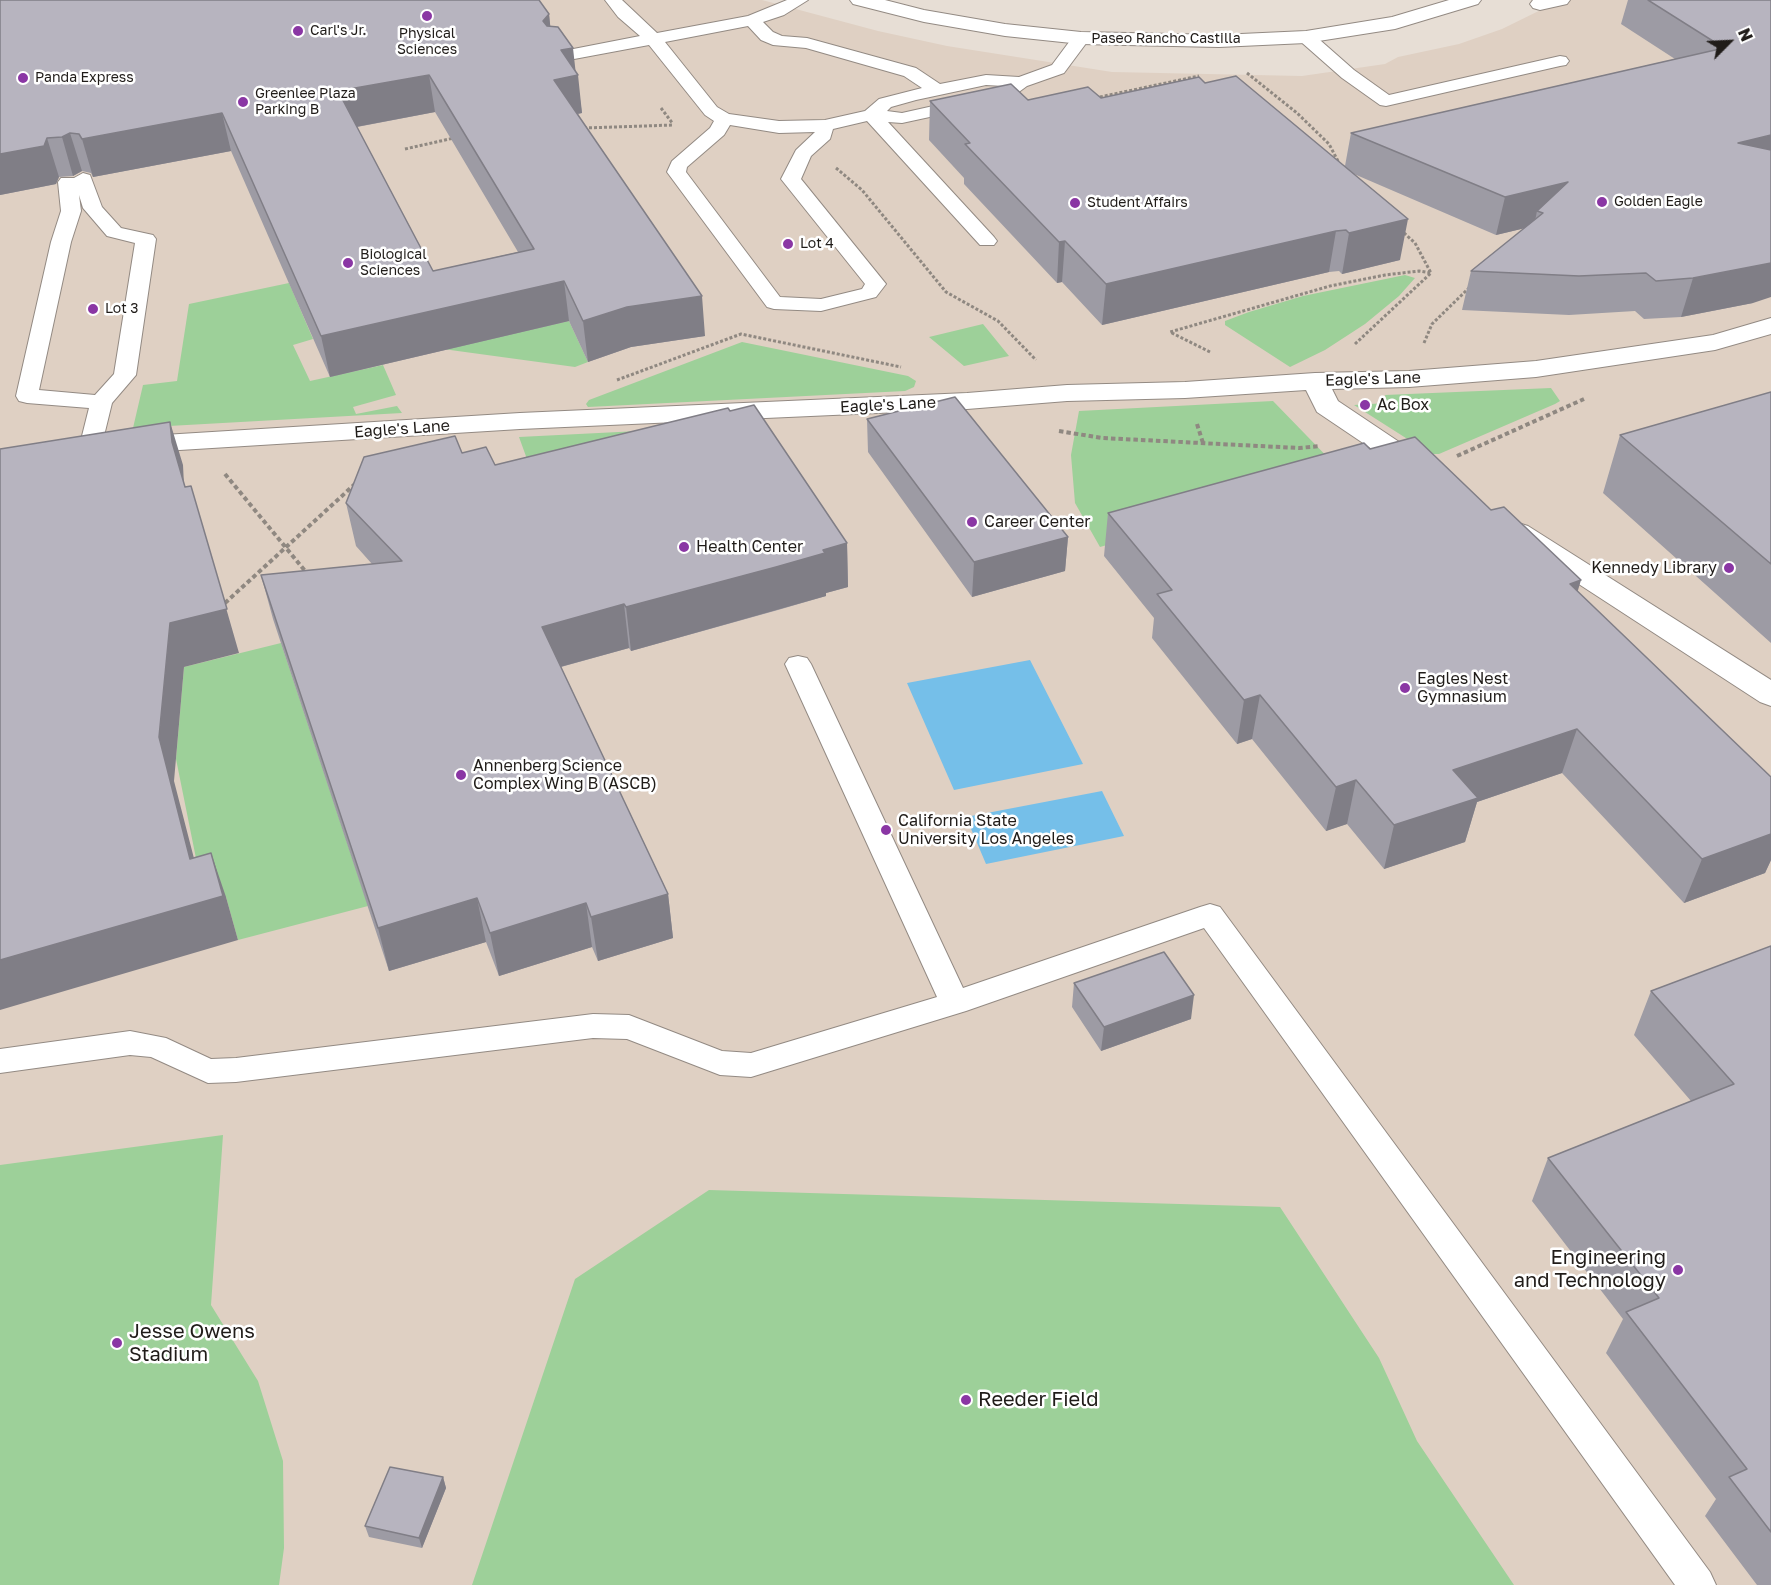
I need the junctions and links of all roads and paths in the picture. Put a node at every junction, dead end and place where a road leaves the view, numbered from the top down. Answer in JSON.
{"nodes":[{"id":1,"x":614,"y":0,"type":"edge"},
{"id":2,"x":800,"y":0,"type":"edge"},
{"id":3,"x":860,"y":0,"type":"edge"},
{"id":4,"x":1471,"y":0,"type":"edge"},
{"id":5,"x":752,"y":20,"type":"junction"},
{"id":6,"x":1306,"y":37,"type":"junction"},
{"id":7,"x":653,"y":38,"type":"junction"},
{"id":8,"x":1081,"y":38,"type":"junction"},
{"id":9,"x":1219,"y":40,"type":"junction"},
{"id":10,"x":558,"y":57,"type":"edge"},
{"id":11,"x":1560,"y":61,"type":"dead end"},
{"id":12,"x":1206,"y":74,"type":"dead end"},
{"id":13,"x":1021,"y":82,"type":"junction"},
{"id":14,"x":937,"y":90,"type":"junction"},
{"id":15,"x":1090,"y":99,"type":"edge"},
{"id":16,"x":664,"y":112,"type":"dead end"},
{"id":17,"x":872,"y":115,"type":"junction"},
{"id":18,"x":724,"y":119,"type":"junction"},
{"id":19,"x":825,"y":126,"type":"junction"},
{"id":20,"x":580,"y":128,"type":"edge"},
{"id":21,"x":459,"y":137,"type":"edge"},
{"id":22,"x":405,"y":149,"type":"dead end"},
{"id":23,"x":832,"y":164,"type":"dead end"},
{"id":24,"x":1340,"y":164,"type":"edge"},
{"id":25,"x":1398,"y":227,"type":"dead end"},
{"id":26,"x":987,"y":241,"type":"dead end"},
{"id":27,"x":1431,"y":273,"type":"junction"},
{"id":28,"x":1471,"y":286,"type":"dead end"},
{"id":29,"x":1771,"y":326,"type":"edge"},
{"id":30,"x":1211,"y":353,"type":"dead end"},
{"id":31,"x":902,"y":367,"type":"dead end"},
{"id":32,"x":1409,"y":380,"type":"junction"},
{"id":33,"x":614,"y":381,"type":"dead end"},
{"id":34,"x":1315,"y":381,"type":"junction"},
{"id":35,"x":1058,"y":395,"type":"junction"},
{"id":36,"x":1585,"y":399,"type":"dead end"},
{"id":37,"x":101,"y":402,"type":"junction"},
{"id":38,"x":1372,"y":438,"type":"junction"},
{"id":39,"x":197,"y":441,"type":"junction"},
{"id":40,"x":78,"y":449,"type":"joint"},
{"id":41,"x":363,"y":476,"type":"edge"},
{"id":42,"x":1433,"y":477,"type":"joint"},
{"id":43,"x":1493,"y":516,"type":"edge"},
{"id":44,"x":286,"y":549,"type":"junction"},
{"id":45,"x":307,"y":574,"type":"edge"},
{"id":46,"x":225,"y":603,"type":"edge"},
{"id":47,"x":798,"y":664,"type":"dead end"},
{"id":48,"x":1771,"y":695,"type":"edge"},
{"id":49,"x":955,"y":1003,"type":"junction"},
{"id":50,"x":0,"y":1061,"type":"edge"},
{"id":51,"x":1697,"y":1585,"type":"edge"}],
"edges":[{"from":1,"to":7,"type":"lane"},
{"from":2,"to":5,"type":"lane"},
{"from":3,"to":8,"type":"street","name":"Paseo Rancho Castilla"},
{"from":4,"to":6,"type":"street","name":"Paseo Rancho Castilla"},
{"from":5,"to":7,"type":"lane"},
{"from":5,"to":14,"type":"lane"},
{"from":6,"to":9,"type":"street","name":"Paseo Rancho Castilla"},
{"from":6,"to":11,"type":"lane"},
{"from":7,"to":10,"type":"lane"},
{"from":7,"to":18,"type":"lane"},
{"from":8,"to":9,"type":"street","name":"Paseo Rancho Castilla"},
{"from":8,"to":13,"type":"lane"},
{"from":9,"to":24,"type":"path"},
{"from":12,"to":15,"type":"path"},
{"from":13,"to":14,"type":"lane"},
{"from":13,"to":17,"type":"lane"},
{"from":14,"to":17,"type":"lane"},
{"from":16,"to":20,"type":"path"},
{"from":17,"to":19,"type":"lane"},
{"from":17,"to":26,"type":"lane"},
{"from":18,"to":19,"type":"lane"},
{"from":18,"to":19,"type":"lane"},
{"from":21,"to":22,"type":"path"},
{"from":23,"to":35,"type":"path"},
{"from":25,"to":27,"type":"path"},
{"from":27,"to":30,"type":"path"},
{"from":27,"to":34,"type":"path"},
{"from":28,"to":32,"type":"path"},
{"from":29,"to":32,"type":"street","name":"Eagle's Lane"},
{"from":31,"to":33,"type":"path"},
{"from":32,"to":34,"type":"street","name":"Eagle's Lane"},
{"from":34,"to":35,"type":"street","name":"Eagle's Lane"},
{"from":34,"to":38,"type":"street"},
{"from":35,"to":38,"type":"path"},
{"from":35,"to":39,"type":"street","name":"Eagle's Lane"},
{"from":36,"to":42,"type":"path"},
{"from":37,"to":37,"type":"lane"},
{"from":37,"to":40,"type":"lane"},
{"from":38,"to":42,"type":"street"},
{"from":39,"to":40,"type":"street","name":"Eagle's Lane"},
{"from":39,"to":44,"type":"path"},
{"from":41,"to":44,"type":"path"},
{"from":43,"to":48,"type":"street"},
{"from":44,"to":45,"type":"path"},
{"from":44,"to":46,"type":"path"},
{"from":47,"to":49,"type":"lane"},
{"from":49,"to":50,"type":"lane"},
{"from":49,"to":51,"type":"lane"}]}
